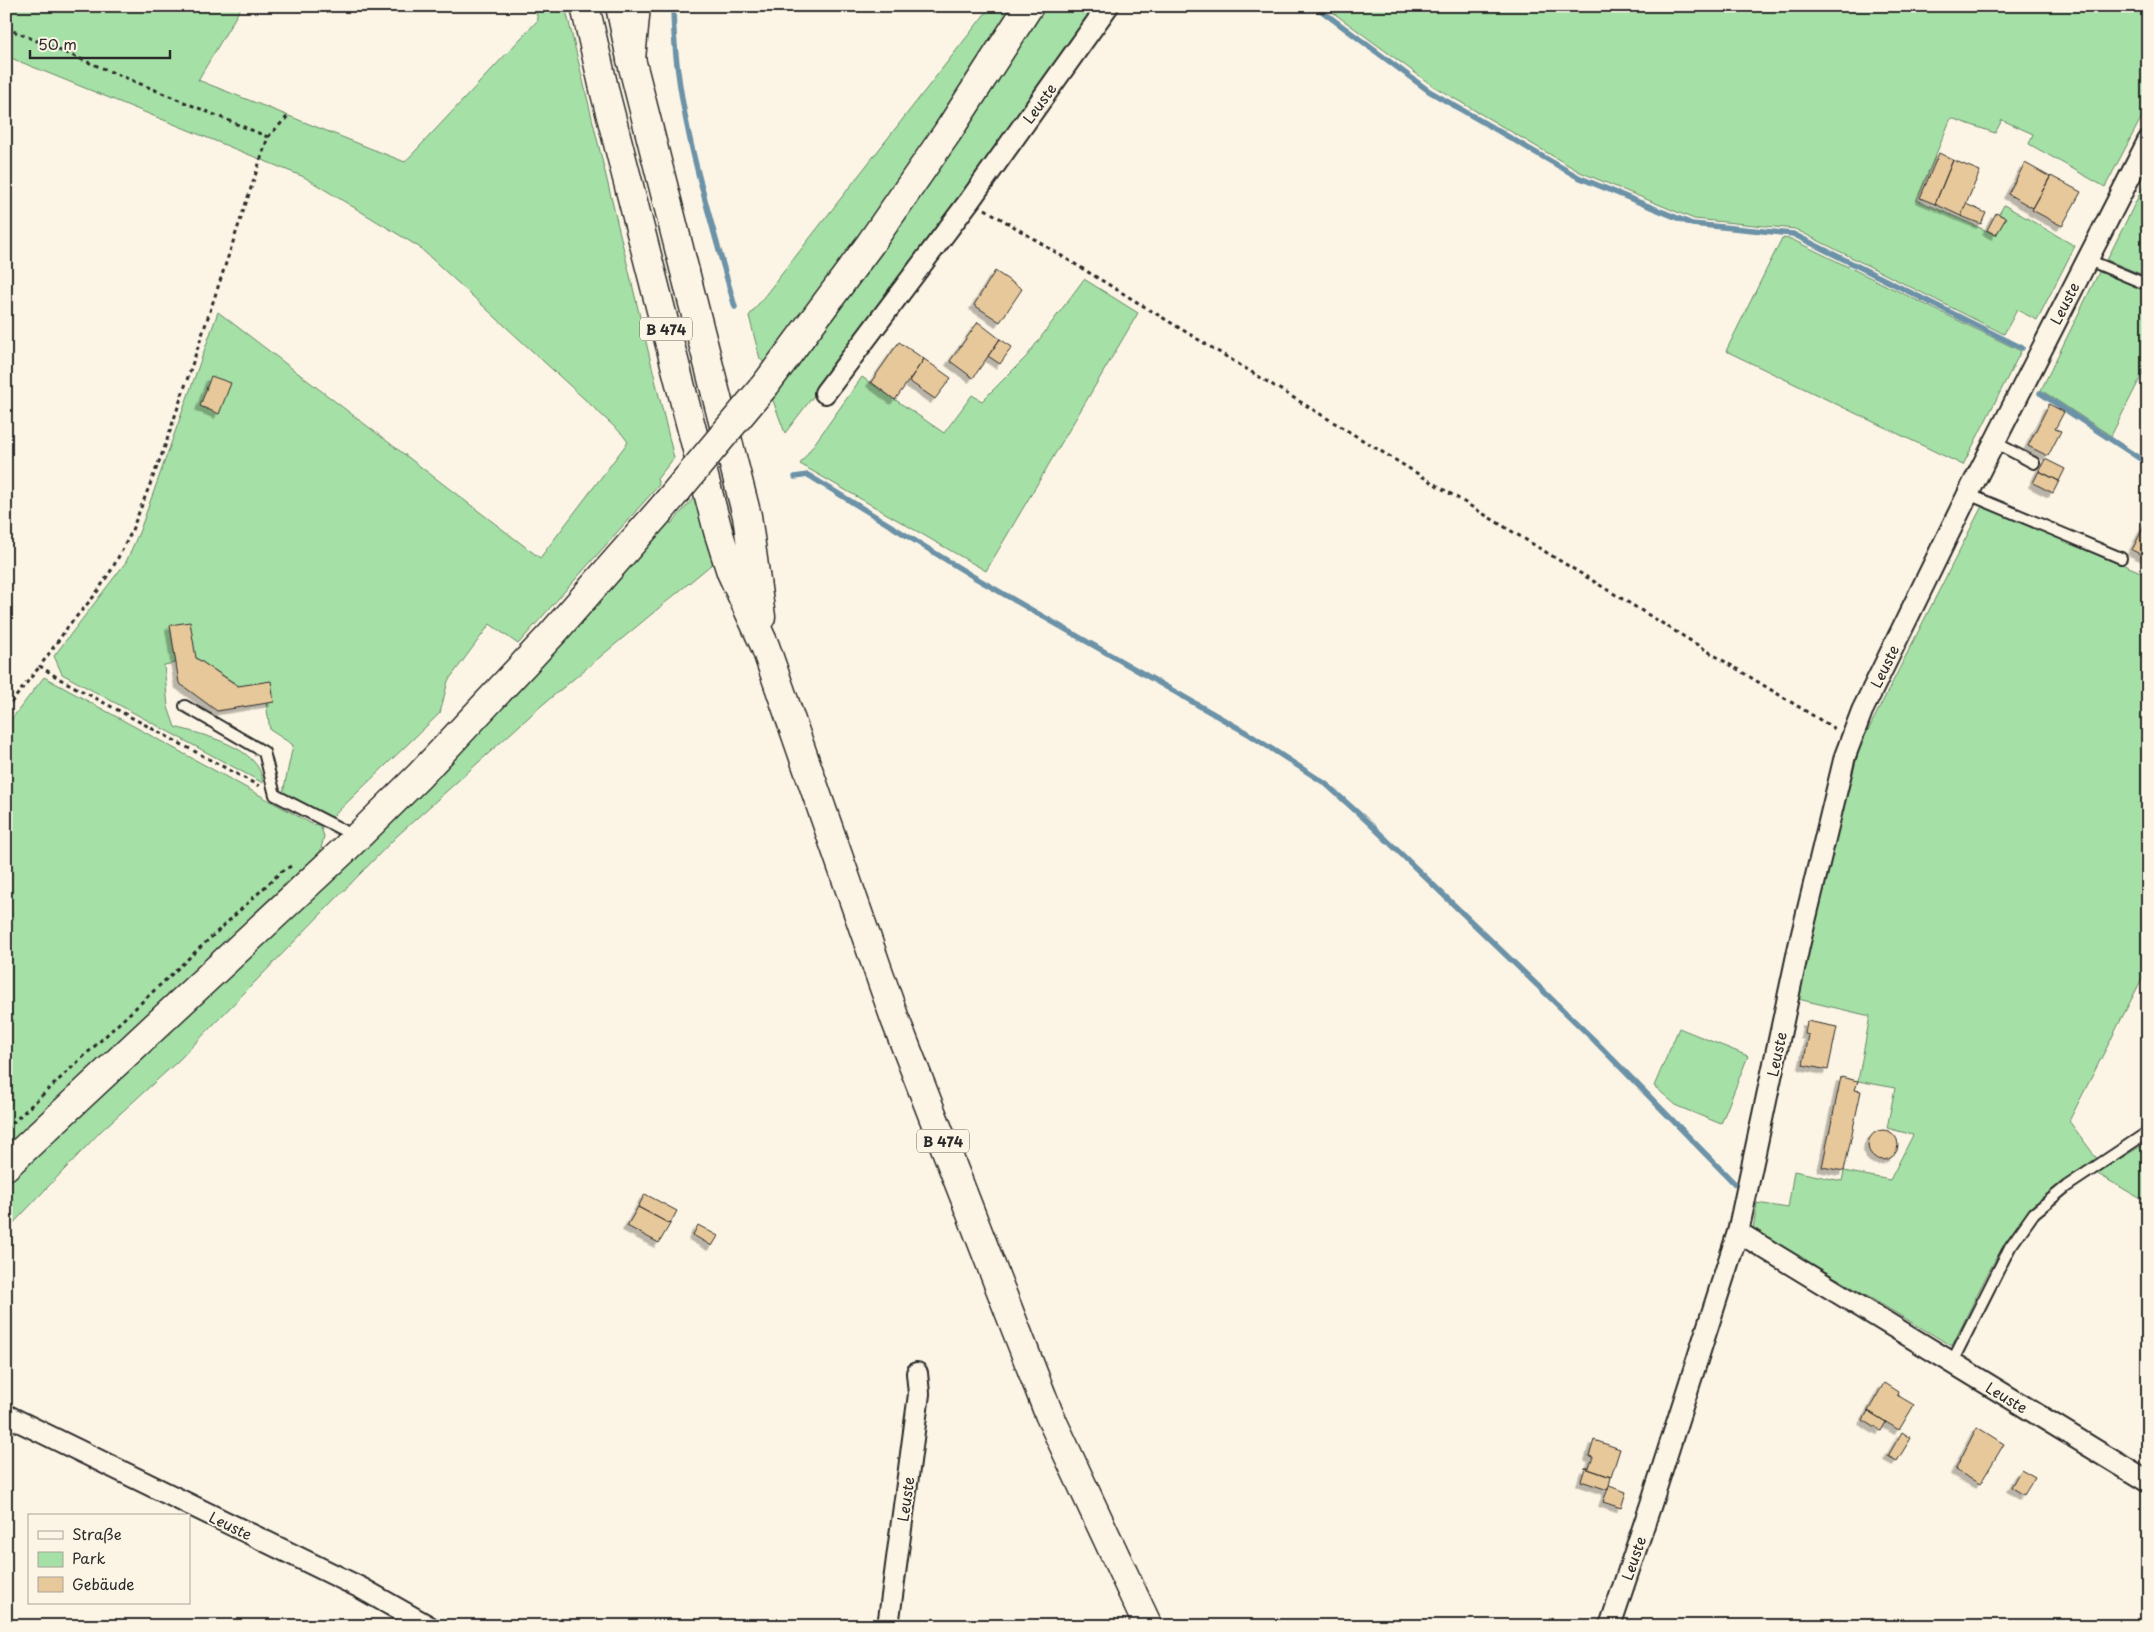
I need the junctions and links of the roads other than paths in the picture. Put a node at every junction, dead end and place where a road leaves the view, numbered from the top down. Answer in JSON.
{"nodes":[{"id":1,"x":585,"y":6,"type":"edge"},
{"id":2,"x":620,"y":6,"type":"edge"},
{"id":3,"x":636,"y":6,"type":"edge"},
{"id":4,"x":1029,"y":6,"type":"edge"},
{"id":5,"x":1108,"y":6,"type":"edge"},
{"id":6,"x":631,"y":59,"type":"junction"},
{"id":7,"x":2148,"y":141,"type":"edge"},
{"id":8,"x":2086,"y":259,"type":"junction"},
{"id":9,"x":2148,"y":285,"type":"edge"},
{"id":10,"x":824,"y":393,"type":"dead end"},
{"id":11,"x":1994,"y":442,"type":"junction"},
{"id":12,"x":2034,"y":463,"type":"dead end"},
{"id":13,"x":1968,"y":494,"type":"junction"},
{"id":14,"x":2121,"y":558,"type":"dead end"},
{"id":15,"x":765,"y":646,"type":"junction"},
{"id":16,"x":185,"y":706,"type":"dead end"},
{"id":17,"x":355,"y":839,"type":"junction"},
{"id":18,"x":2148,"y":1132,"type":"edge"},
{"id":19,"x":6,"y":1166,"type":"edge"},
{"id":20,"x":1738,"y":1232,"type":"junction"},
{"id":21,"x":1951,"y":1364,"type":"junction"},
{"id":22,"x":918,"y":1373,"type":"dead end"},
{"id":23,"x":6,"y":1415,"type":"edge"},
{"id":24,"x":2148,"y":1482,"type":"edge"},
{"id":25,"x":428,"y":1626,"type":"edge"},
{"id":26,"x":888,"y":1626,"type":"edge"},
{"id":27,"x":1148,"y":1626,"type":"edge"},
{"id":28,"x":1610,"y":1626,"type":"edge"}],
"edges":[{"from":1,"to":15,"type":"main road","number":"B 474"},
{"from":2,"to":6,"type":"main road","number":"B 474"},
{"from":3,"to":6,"type":"main road"},
{"from":4,"to":17,"type":"main road","bridge":true},
{"from":5,"to":10,"type":"street","name":"Leuste"},
{"from":6,"to":15,"type":"main road","number":"B 474"},
{"from":7,"to":8,"type":"street","name":"Leuste"},
{"from":8,"to":9,"type":"lane"},
{"from":8,"to":11,"type":"street","name":"Leuste"},
{"from":11,"to":12,"type":"lane"},
{"from":11,"to":13,"type":"street","name":"Leuste"},
{"from":13,"to":14,"type":"lane"},
{"from":13,"to":20,"type":"street","name":"Leuste"},
{"from":15,"to":27,"type":"main road","number":"B 474"},
{"from":16,"to":17,"type":"lane"},
{"from":17,"to":19,"type":"main road"},
{"from":18,"to":21,"type":"lane"},
{"from":20,"to":21,"type":"street","name":"Leuste"},
{"from":20,"to":28,"type":"street","name":"Leuste"},
{"from":21,"to":24,"type":"street","name":"Leuste"},
{"from":22,"to":26,"type":"street","name":"Leuste"},
{"from":23,"to":25,"type":"street","name":"Leuste"}]}
